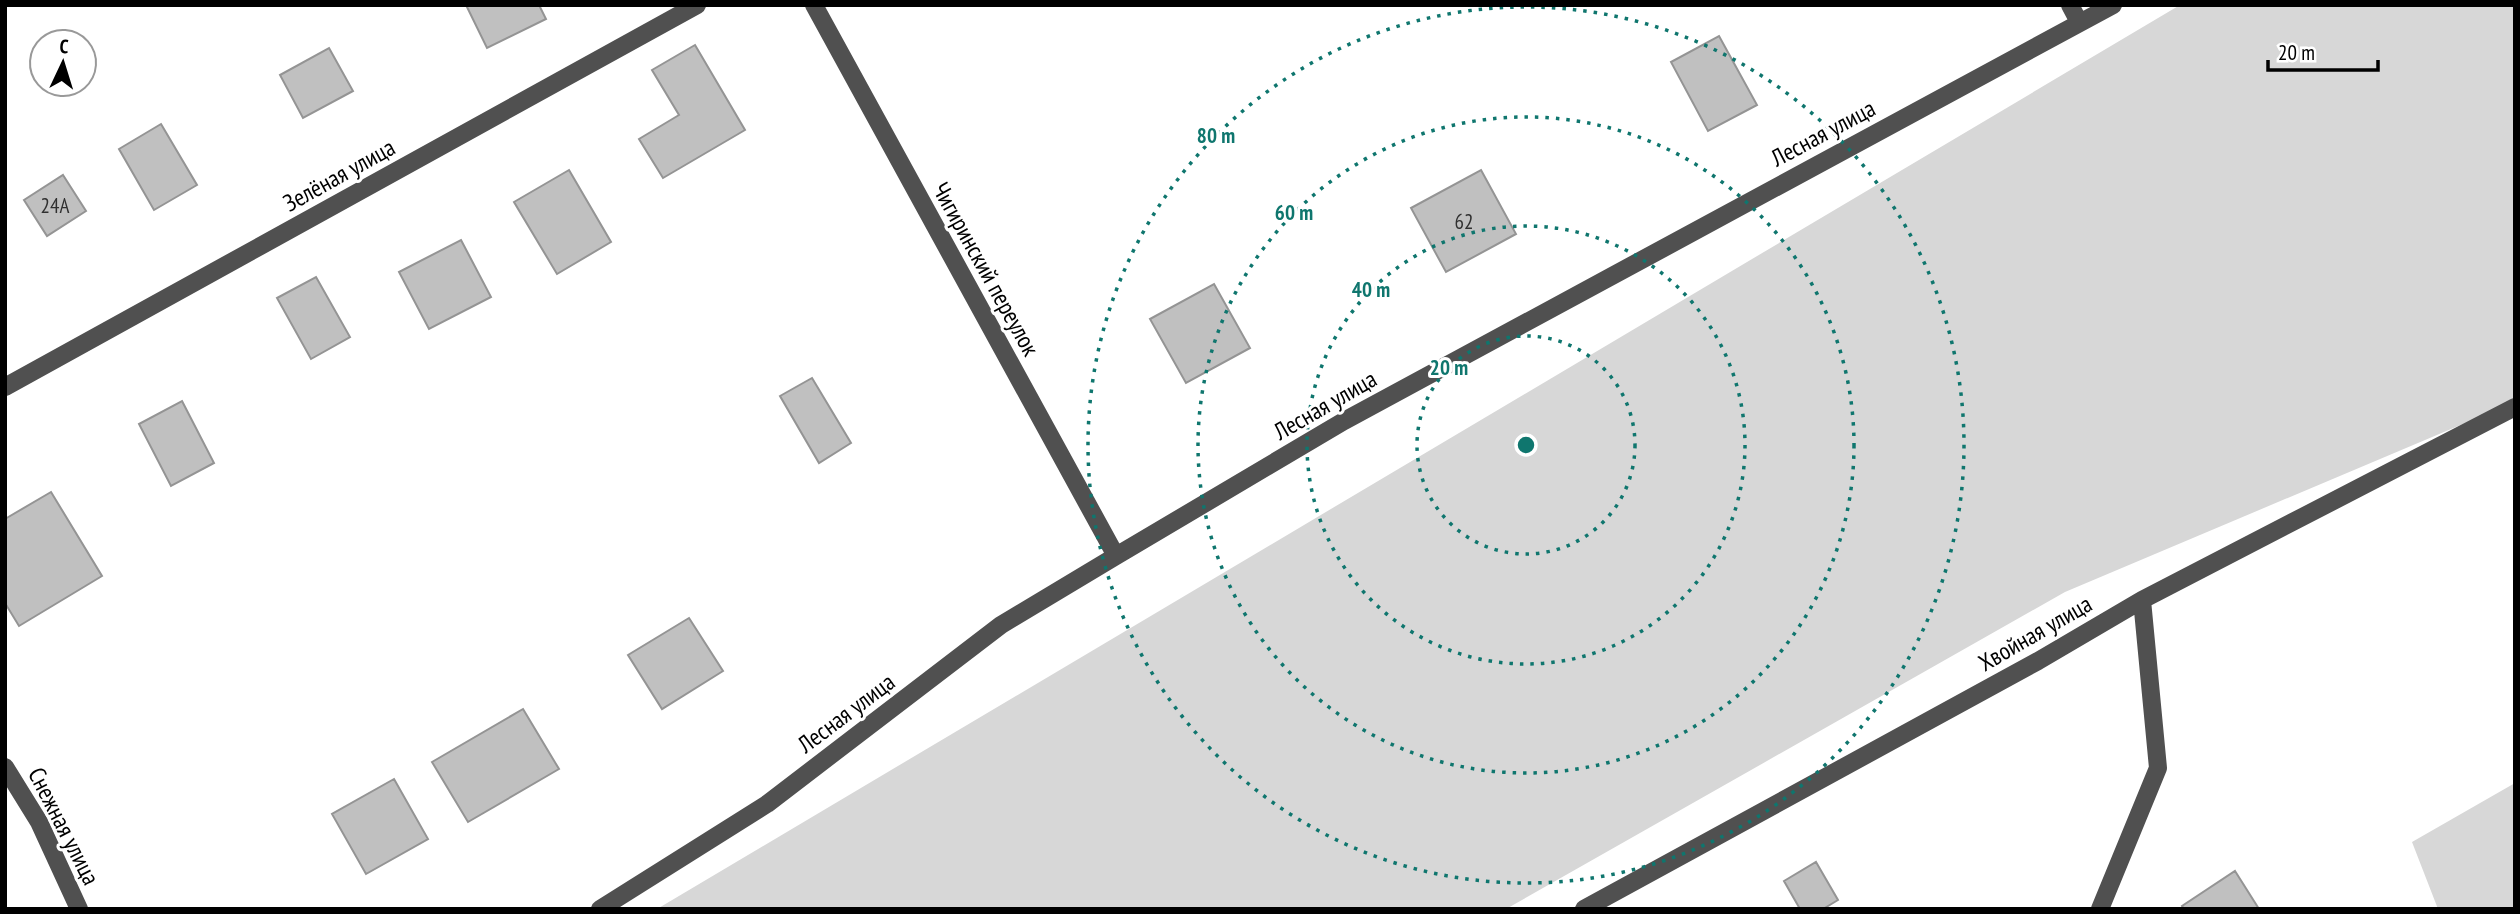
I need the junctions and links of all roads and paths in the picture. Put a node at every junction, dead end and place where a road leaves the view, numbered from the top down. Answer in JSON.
{"nodes":[{"id":1,"x":697,"y":5,"type":"edge"},
{"id":2,"x":814,"y":5,"type":"edge"},
{"id":3,"x":2070,"y":5,"type":"edge"},
{"id":4,"x":2113,"y":5,"type":"edge"},
{"id":5,"x":2079,"y":22,"type":"junction"},
{"id":6,"x":5,"y":387,"type":"edge"},
{"id":7,"x":2515,"y":407,"type":"edge"},
{"id":8,"x":1116,"y":556,"type":"junction"},
{"id":9,"x":2142,"y":600,"type":"junction"},
{"id":10,"x":5,"y":766,"type":"edge"},
{"id":11,"x":79,"y":909,"type":"edge"},
{"id":12,"x":600,"y":909,"type":"edge"},
{"id":13,"x":1584,"y":909,"type":"edge"},
{"id":14,"x":2099,"y":909,"type":"edge"}],
"edges":[{"from":1,"to":6,"type":"street","name":"Зелёная улица"},
{"from":2,"to":8,"type":"street","name":"Чигиринский переулок"},
{"from":3,"to":5,"type":"street"},
{"from":4,"to":5,"type":"street","name":"Лесная улица"},
{"from":5,"to":8,"type":"street","name":"Лесная улица"},
{"from":7,"to":9,"type":"street","name":"Хвойная улица"},
{"from":8,"to":12,"type":"street","name":"Лесная улица"},
{"from":9,"to":13,"type":"street","name":"Хвойная улица"},
{"from":9,"to":14,"type":"street"},
{"from":10,"to":11,"type":"street","name":"Снежная улица"}]}
